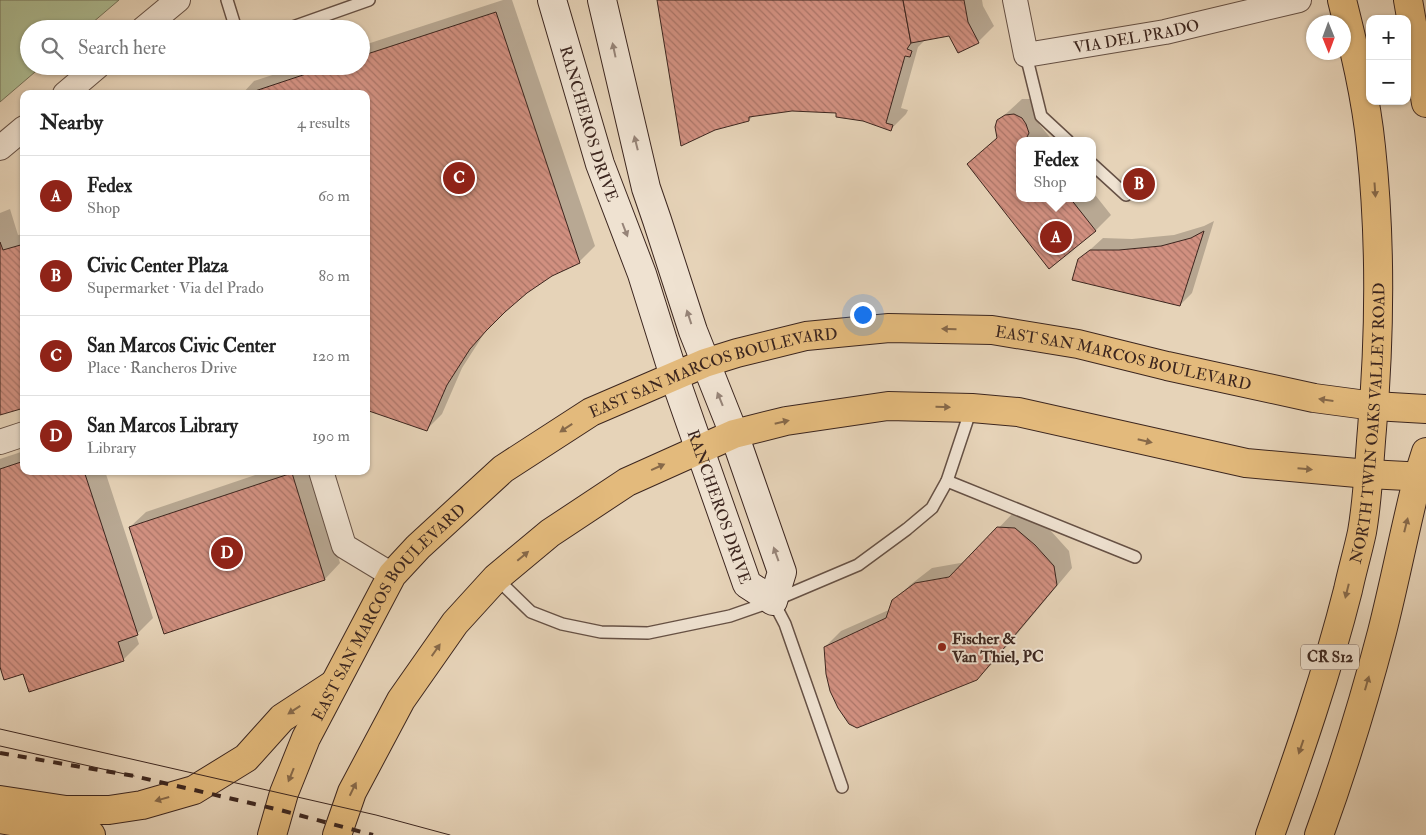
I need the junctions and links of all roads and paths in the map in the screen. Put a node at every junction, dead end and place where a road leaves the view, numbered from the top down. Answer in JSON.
{"nodes":[{"id":1,"x":178,"y":0,"type":"edge"},
{"id":2,"x":228,"y":0,"type":"edge"},
{"id":3,"x":369,"y":0,"type":"edge"},
{"id":4,"x":552,"y":0,"type":"edge"},
{"id":5,"x":602,"y":0,"type":"edge"},
{"id":6,"x":1015,"y":0,"type":"edge"},
{"id":7,"x":1299,"y":0,"type":"edge"},
{"id":8,"x":1342,"y":0,"type":"edge"},
{"id":9,"x":1408,"y":0,"type":"edge"},
{"id":10,"x":154,"y":20,"type":"edge"},
{"id":11,"x":234,"y":20,"type":"edge"},
{"id":12,"x":312,"y":20,"type":"edge"},
{"id":13,"x":1026,"y":55,"type":"junction"},
{"id":14,"x":87,"y":75,"type":"edge"},
{"id":15,"x":70,"y":90,"type":"edge"},
{"id":16,"x":1426,"y":103,"type":"edge"},
{"id":17,"x":20,"y":131,"type":"edge"},
{"id":18,"x":1064,"y":137,"type":"edge"},
{"id":19,"x":0,"y":148,"type":"edge"},
{"id":20,"x":1096,"y":168,"type":"edge"},
{"id":21,"x":1126,"y":195,"type":"dead end"},
{"id":22,"x":705,"y":363,"type":"junction"},
{"id":23,"x":674,"y":376,"type":"junction"},
{"id":24,"x":1374,"y":406,"type":"junction"},
{"id":25,"x":972,"y":408,"type":"junction"},
{"id":26,"x":1426,"y":409,"type":"edge"},
{"id":27,"x":734,"y":434,"type":"junction"},
{"id":28,"x":20,"y":435,"type":"edge"},
{"id":29,"x":0,"y":442,"type":"edge"},
{"id":30,"x":700,"y":449,"type":"junction"},
{"id":31,"x":1423,"y":469,"type":"edge"},
{"id":32,"x":1368,"y":474,"type":"junction"},
{"id":33,"x":322,"y":475,"type":"edge"},
{"id":34,"x":947,"y":481,"type":"junction"},
{"id":35,"x":1135,"y":557,"type":"dead end"},
{"id":36,"x":392,"y":575,"type":"junction"},
{"id":37,"x":496,"y":578,"type":"junction"},
{"id":38,"x":773,"y":601,"type":"junction"},
{"id":39,"x":335,"y":684,"type":"junction"},
{"id":40,"x":842,"y":787,"type":"dead end"},
{"id":41,"x":0,"y":800,"type":"edge"},
{"id":42,"x":0,"y":820,"type":"edge"},
{"id":43,"x":91,"y":835,"type":"edge"},
{"id":44,"x":272,"y":835,"type":"edge"},
{"id":45,"x":337,"y":835,"type":"edge"},
{"id":46,"x":1270,"y":835,"type":"edge"},
{"id":47,"x":1319,"y":835,"type":"edge"}],
"edges":[{"from":1,"to":10,"type":"street"},
{"from":2,"to":11,"type":"lane"},
{"from":3,"to":12,"type":"lane"},
{"from":4,"to":23,"type":"main road","name":"RANCHEROS DRIVE","one_way":true},
{"from":22,"to":5,"type":"main road","name":"RANCHEROS DRIVE","one_way":true},
{"from":6,"to":13,"type":"street"},
{"from":7,"to":13,"type":"street","name":"VIA DEL PRADO"},
{"from":8,"to":24,"type":"main road","name":"NORTH TWIN OAKS VALLEY ROAD","one_way":true},
{"from":9,"to":16,"type":"main road"},
{"from":13,"to":18,"type":"lane"},
{"from":14,"to":15,"type":"street"},
{"from":17,"to":19,"type":"street"},
{"from":20,"to":21,"type":"lane"},
{"from":22,"to":23,"type":"main road","name":"EAST SAN MARCOS BOULEVARD"},
{"from":24,"to":22,"type":"main road","name":"EAST SAN MARCOS BOULEVARD","one_way":true},
{"from":27,"to":22,"type":"main road","name":"RANCHEROS DRIVE","one_way":true},
{"from":23,"to":30,"type":"main road","name":"RANCHEROS DRIVE"},
{"from":23,"to":36,"type":"main road","name":"EAST SAN MARCOS BOULEVARD","one_way":true},
{"from":24,"to":26,"type":"main road","name":"EAST SAN MARCOS BOULEVARD"},
{"from":24,"to":32,"type":"main road","name":"NORTH TWIN OAKS VALLEY ROAD","number":"CR S12"},
{"from":27,"to":25,"type":"main road","one_way":true},
{"from":25,"to":32,"type":"main road","one_way":true},
{"from":25,"to":34,"type":"lane"},
{"from":27,"to":30,"type":"main road"},
{"from":38,"to":27,"type":"main road","name":"RANCHEROS DRIVE","one_way":true},
{"from":28,"to":29,"type":"street"},
{"from":37,"to":30,"type":"main road","one_way":true},
{"from":30,"to":38,"type":"main road","name":"RANCHEROS DRIVE"},
{"from":31,"to":32,"type":"main road"},
{"from":47,"to":31,"type":"main road","number":"CR S12","one_way":true},
{"from":32,"to":46,"type":"main road","name":"NORTH TWIN OAKS VALLEY ROAD","number":"CR S12","one_way":true},
{"from":33,"to":36,"type":"street"},
{"from":34,"to":35,"type":"lane"},
{"from":34,"to":38,"type":"lane"},
{"from":36,"to":39,"type":"main road","name":"EAST SAN MARCOS BOULEVARD"},
{"from":37,"to":38,"type":"lane"},
{"from":45,"to":37,"type":"main road","one_way":true},
{"from":38,"to":40,"type":"lane"},
{"from":39,"to":41,"type":"main road","one_way":true},
{"from":39,"to":44,"type":"main road","name":"EAST SAN MARCOS BOULEVARD","one_way":true},
{"from":42,"to":43,"type":"main road"}]}
